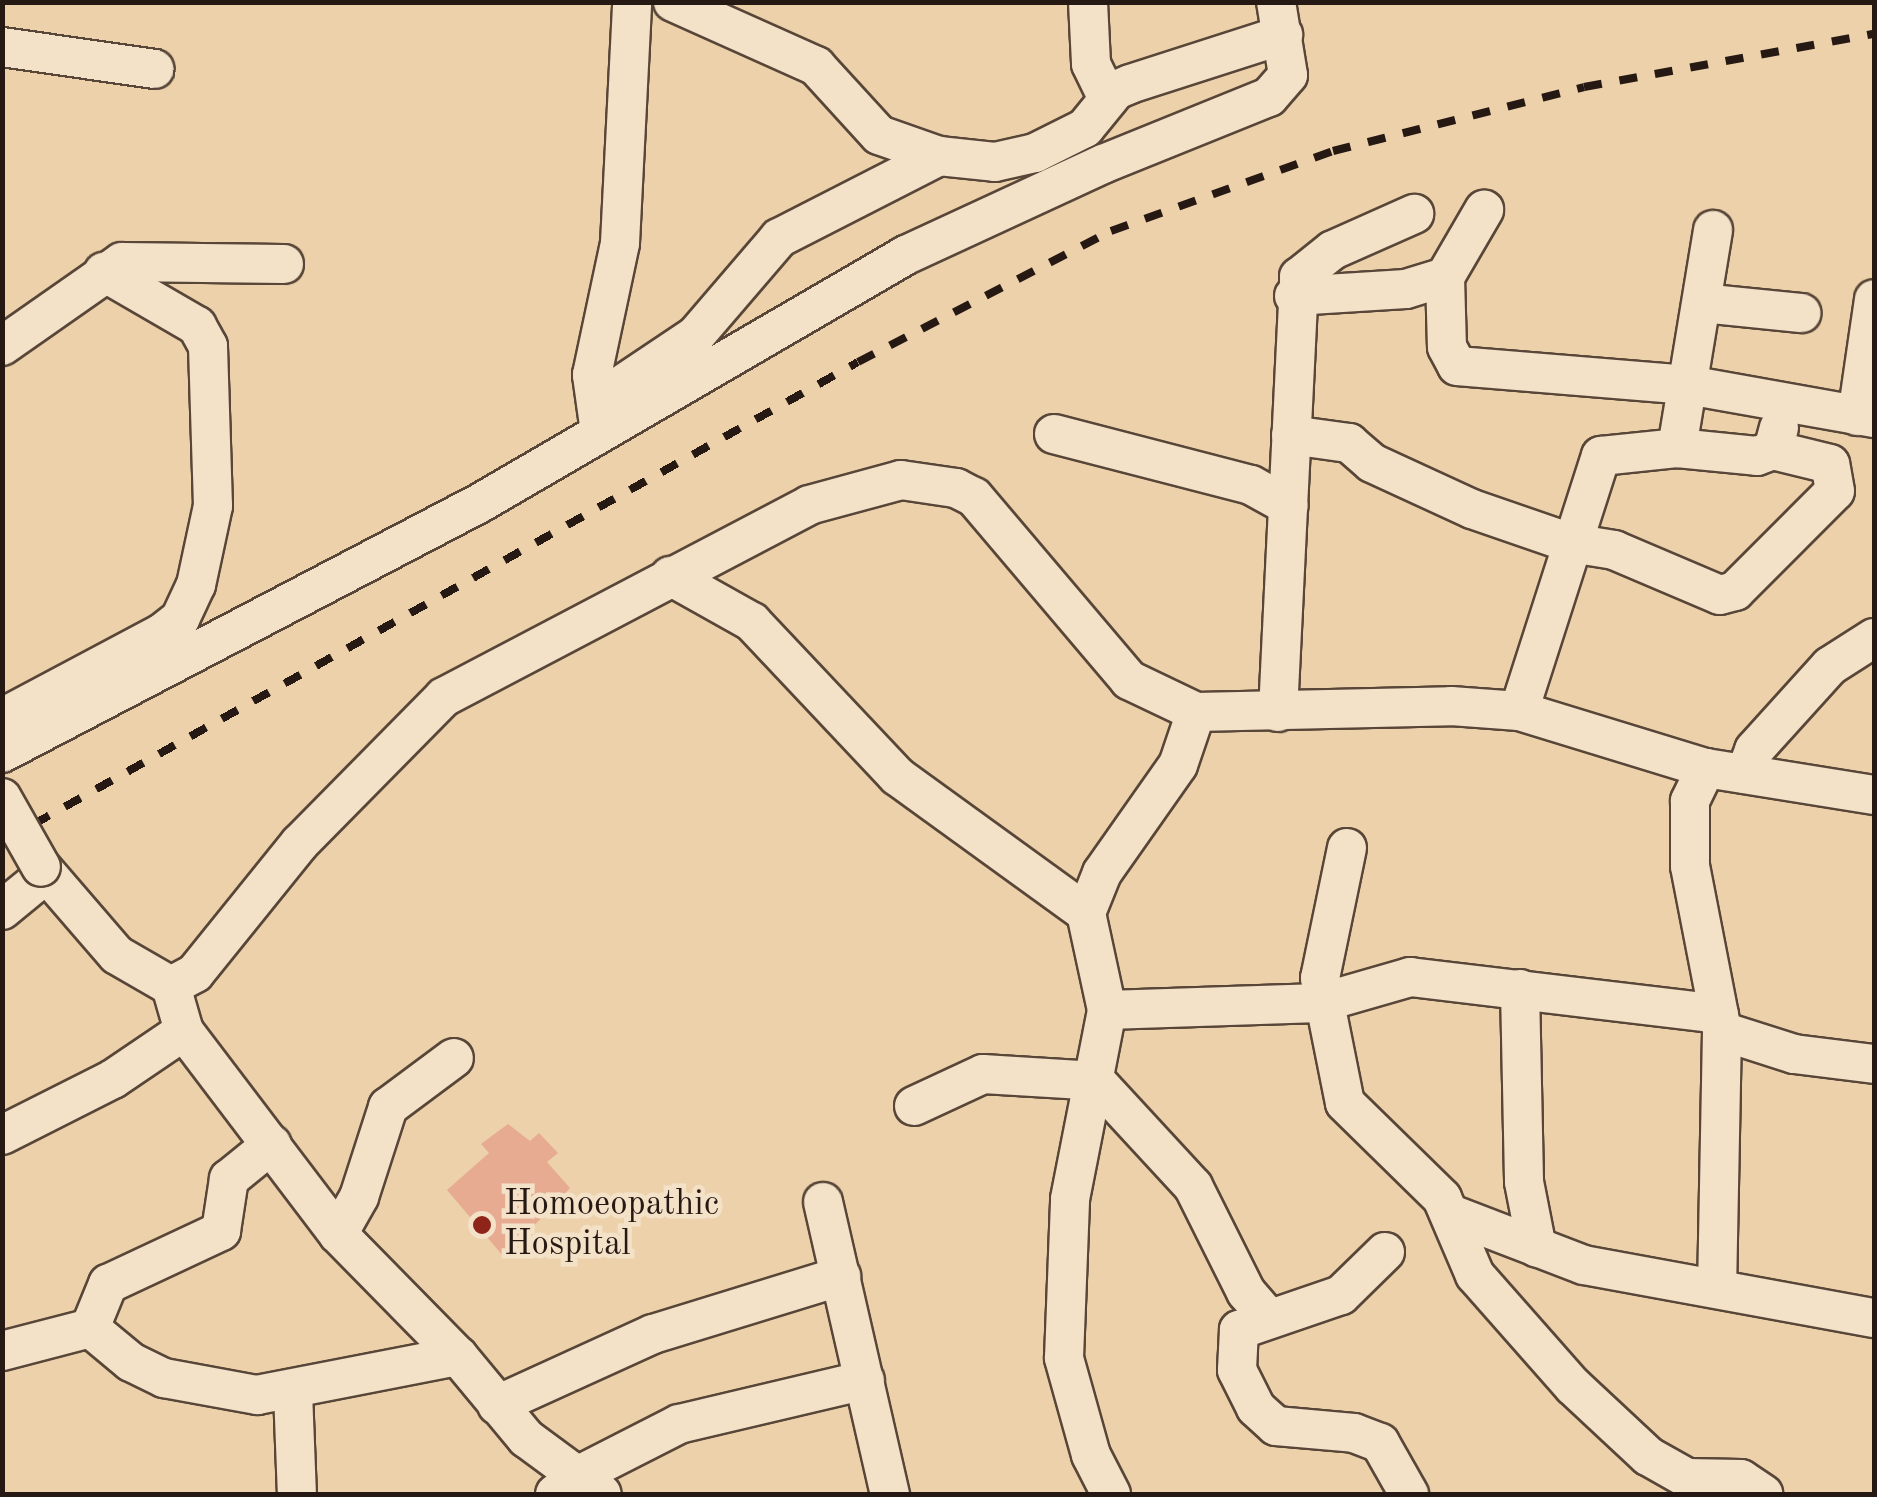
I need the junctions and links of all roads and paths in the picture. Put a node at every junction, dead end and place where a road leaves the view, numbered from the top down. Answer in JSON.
{"nodes":[{"id":1,"x":632,"y":2,"type":"edge"},
{"id":2,"x":673,"y":2,"type":"edge"},
{"id":3,"x":1088,"y":2,"type":"edge"},
{"id":4,"x":1279,"y":19,"type":"edge"},
{"id":5,"x":2,"y":46,"type":"edge"},
{"id":6,"x":154,"y":69,"type":"dead end"},
{"id":7,"x":1108,"y":99,"type":"junction"},
{"id":8,"x":939,"y":156,"type":"junction"},
{"id":9,"x":1484,"y":210,"type":"dead end"},
{"id":10,"x":1414,"y":214,"type":"dead end"},
{"id":11,"x":1713,"y":230,"type":"dead end"},
{"id":12,"x":284,"y":264,"type":"dead end"},
{"id":13,"x":104,"y":272,"type":"junction"},
{"id":14,"x":1445,"y":277,"type":"junction"},
{"id":15,"x":1294,"y":296,"type":"junction"},
{"id":16,"x":1874,"y":299,"type":"edge"},
{"id":17,"x":1702,"y":303,"type":"junction"},
{"id":18,"x":1800,"y":314,"type":"dead end"},
{"id":19,"x":2,"y":346,"type":"edge"},
{"id":20,"x":1688,"y":385,"type":"junction"},
{"id":21,"x":1784,"y":402,"type":"junction"},
{"id":22,"x":598,"y":417,"type":"junction"},
{"id":23,"x":1866,"y":417,"type":"edge"},
{"id":24,"x":1054,"y":434,"type":"dead end"},
{"id":25,"x":1291,"y":435,"type":"junction"},
{"id":26,"x":1678,"y":448,"type":"junction"},
{"id":27,"x":1773,"y":450,"type":"junction"},
{"id":28,"x":1289,"y":506,"type":"junction"},
{"id":29,"x":1571,"y":543,"type":"junction"},
{"id":30,"x":670,"y":576,"type":"junction"},
{"id":31,"x":1874,"y":638,"type":"edge"},
{"id":32,"x":1196,"y":712,"type":"junction"},
{"id":33,"x":1278,"y":712,"type":"junction"},
{"id":34,"x":1519,"y":712,"type":"junction"},
{"id":35,"x":2,"y":718,"type":"edge"},
{"id":36,"x":2,"y":753,"type":"edge"},
{"id":37,"x":1706,"y":768,"type":"junction"},
{"id":38,"x":1744,"y":774,"type":"junction"},
{"id":39,"x":1874,"y":795,"type":"edge"},
{"id":40,"x":2,"y":798,"type":"edge"},
{"id":41,"x":1347,"y":848,"type":"dead end"},
{"id":42,"x":44,"y":870,"type":"junction"},
{"id":43,"x":2,"y":910,"type":"edge"},
{"id":44,"x":1086,"y":912,"type":"junction"},
{"id":45,"x":170,"y":986,"type":"junction"},
{"id":46,"x":1520,"y":989,"type":"junction"},
{"id":47,"x":1320,"y":1002,"type":"junction"},
{"id":48,"x":1106,"y":1010,"type":"junction"},
{"id":49,"x":1720,"y":1022,"type":"junction"},
{"id":50,"x":184,"y":1031,"type":"junction"},
{"id":51,"x":454,"y":1058,"type":"dead end"},
{"id":52,"x":1874,"y":1064,"type":"edge"},
{"id":53,"x":1096,"y":1081,"type":"junction"},
{"id":54,"x":914,"y":1106,"type":"dead end"},
{"id":55,"x":2,"y":1135,"type":"edge"},
{"id":56,"x":272,"y":1144,"type":"junction"},
{"id":57,"x":823,"y":1202,"type":"dead end"},
{"id":58,"x":1452,"y":1214,"type":"junction"},
{"id":59,"x":338,"y":1234,"type":"junction"},
{"id":60,"x":1536,"y":1248,"type":"junction"},
{"id":61,"x":1386,"y":1252,"type":"dead end"},
{"id":62,"x":841,"y":1276,"type":"junction"},
{"id":63,"x":1717,"y":1288,"type":"junction"},
{"id":64,"x":1270,"y":1318,"type":"junction"},
{"id":65,"x":1874,"y":1318,"type":"edge"},
{"id":66,"x":90,"y":1328,"type":"junction"},
{"id":67,"x":2,"y":1351,"type":"edge"},
{"id":68,"x":458,"y":1356,"type":"junction"},
{"id":69,"x":865,"y":1380,"type":"junction"},
{"id":70,"x":293,"y":1392,"type":"junction"},
{"id":71,"x":497,"y":1405,"type":"junction"},
{"id":72,"x":578,"y":1488,"type":"edge"},
{"id":73,"x":296,"y":1494,"type":"edge"},
{"id":74,"x":890,"y":1494,"type":"edge"},
{"id":75,"x":1112,"y":1494,"type":"edge"},
{"id":76,"x":1409,"y":1494,"type":"edge"},
{"id":77,"x":1763,"y":1494,"type":"edge"}],
"edges":[{"from":1,"to":22,"type":"street"},
{"from":2,"to":8,"type":"street"},
{"from":3,"to":7,"type":"street"},
{"from":4,"to":7,"type":"street"},
{"from":4,"to":22,"type":"street"},
{"from":5,"to":6,"type":"street"},
{"from":7,"to":8,"type":"street"},
{"from":8,"to":22,"type":"street"},
{"from":9,"to":14,"type":"street"},
{"from":10,"to":15,"type":"street"},
{"from":11,"to":17,"type":"street"},
{"from":12,"to":13,"type":"street"},
{"from":13,"to":19,"type":"street"},
{"from":13,"to":35,"type":"street"},
{"from":14,"to":15,"type":"street"},
{"from":14,"to":20,"type":"street"},
{"from":15,"to":25,"type":"street"},
{"from":16,"to":23,"type":"street"},
{"from":17,"to":18,"type":"street"},
{"from":17,"to":20,"type":"street"},
{"from":20,"to":21,"type":"street"},
{"from":20,"to":26,"type":"street"},
{"from":21,"to":23,"type":"street"},
{"from":21,"to":27,"type":"street"},
{"from":22,"to":36,"type":"street"},
{"from":24,"to":28,"type":"street"},
{"from":25,"to":28,"type":"street"},
{"from":25,"to":29,"type":"street"},
{"from":26,"to":27,"type":"street"},
{"from":26,"to":29,"type":"street"},
{"from":27,"to":29,"type":"street"},
{"from":28,"to":33,"type":"street"},
{"from":29,"to":34,"type":"street"},
{"from":30,"to":32,"type":"street"},
{"from":30,"to":44,"type":"street"},
{"from":30,"to":45,"type":"street"},
{"from":31,"to":38,"type":"street"},
{"from":32,"to":33,"type":"street"},
{"from":32,"to":44,"type":"street"},
{"from":33,"to":34,"type":"street"},
{"from":34,"to":37,"type":"street"},
{"from":37,"to":38,"type":"street"},
{"from":37,"to":49,"type":"street"},
{"from":38,"to":39,"type":"street"},
{"from":40,"to":42,"type":"street","bridge":true},
{"from":41,"to":47,"type":"street"},
{"from":42,"to":43,"type":"street"},
{"from":42,"to":45,"type":"street"},
{"from":44,"to":48,"type":"street"},
{"from":45,"to":50,"type":"street"},
{"from":46,"to":47,"type":"street"},
{"from":46,"to":49,"type":"street"},
{"from":46,"to":60,"type":"street"},
{"from":47,"to":48,"type":"street"},
{"from":47,"to":58,"type":"street"},
{"from":48,"to":53,"type":"street"},
{"from":49,"to":52,"type":"street"},
{"from":49,"to":63,"type":"street"},
{"from":50,"to":55,"type":"street"},
{"from":50,"to":56,"type":"street"},
{"from":51,"to":59,"type":"street"},
{"from":53,"to":54,"type":"street"},
{"from":53,"to":64,"type":"street"},
{"from":53,"to":75,"type":"street"},
{"from":56,"to":59,"type":"street"},
{"from":56,"to":66,"type":"street"},
{"from":57,"to":62,"type":"street"},
{"from":58,"to":60,"type":"street"},
{"from":58,"to":77,"type":"street"},
{"from":59,"to":68,"type":"street"},
{"from":60,"to":63,"type":"street"},
{"from":61,"to":64,"type":"street"},
{"from":62,"to":69,"type":"street"},
{"from":62,"to":71,"type":"street"},
{"from":63,"to":65,"type":"street"},
{"from":64,"to":76,"type":"street"},
{"from":66,"to":67,"type":"street"},
{"from":66,"to":70,"type":"street"},
{"from":68,"to":70,"type":"street"},
{"from":68,"to":71,"type":"street"},
{"from":69,"to":72,"type":"street"},
{"from":69,"to":74,"type":"street"},
{"from":70,"to":73,"type":"street"},
{"from":71,"to":72,"type":"street"}]}
